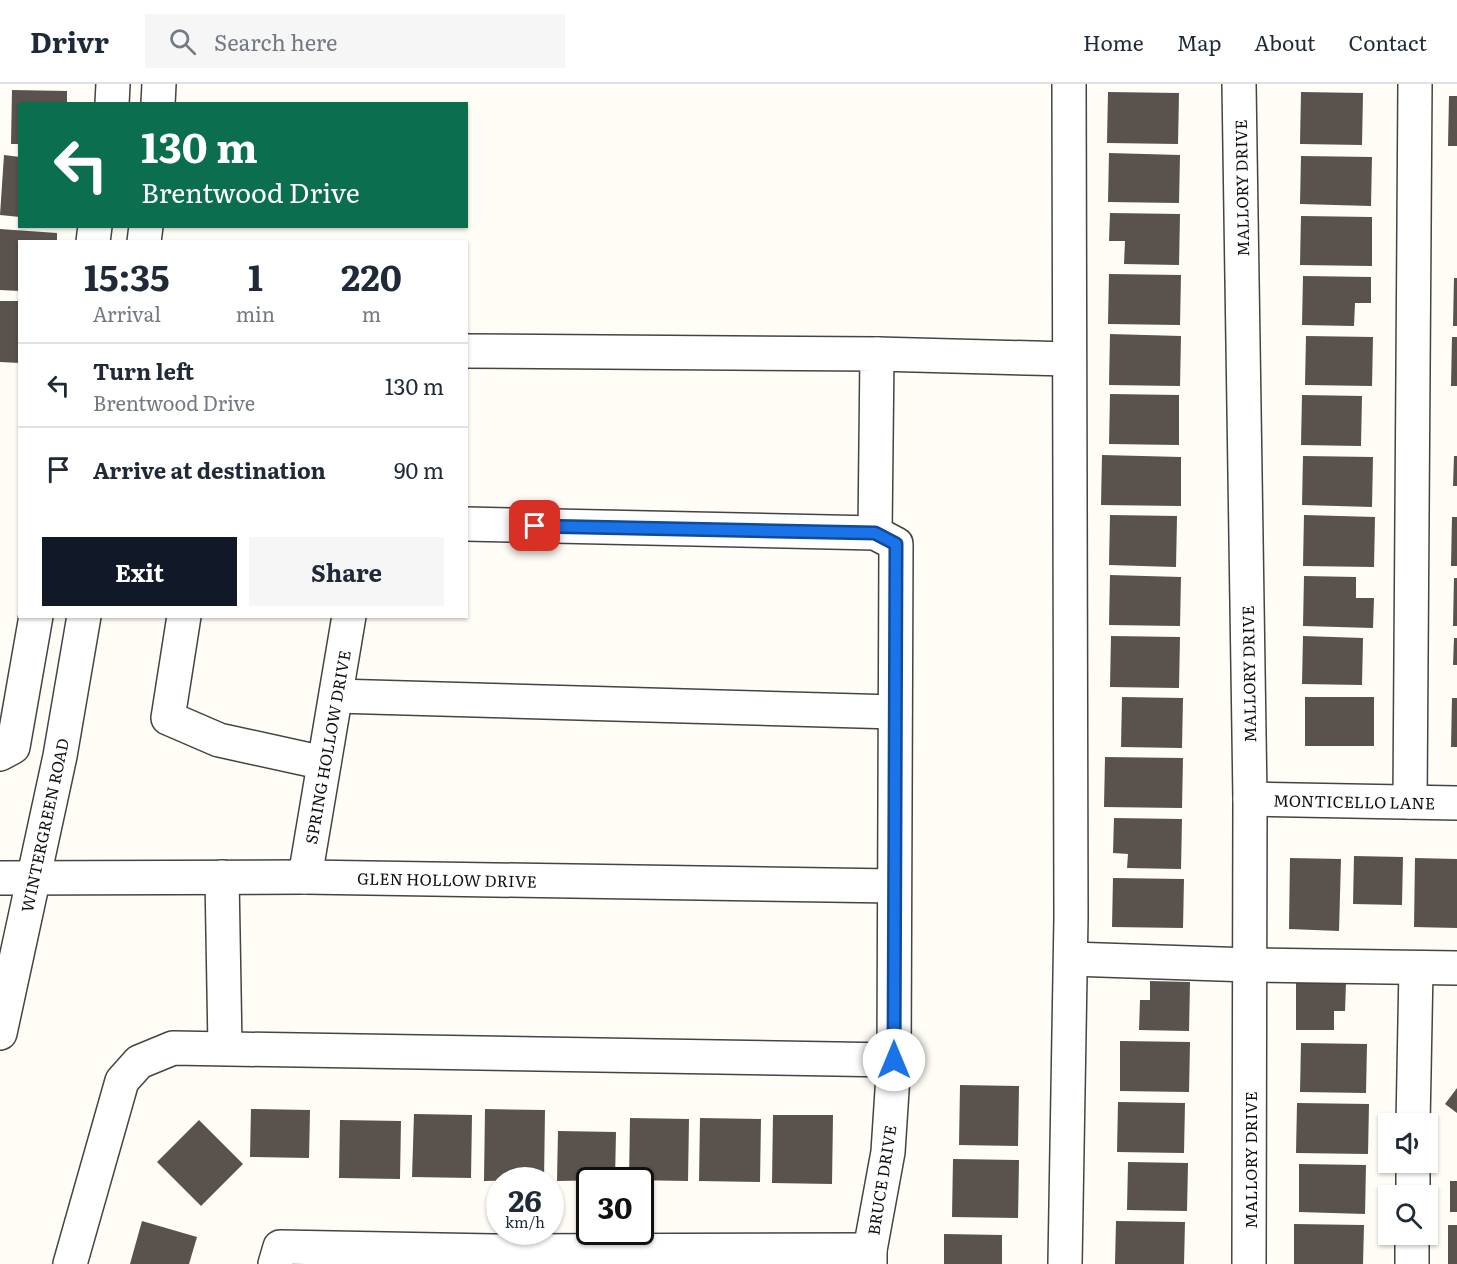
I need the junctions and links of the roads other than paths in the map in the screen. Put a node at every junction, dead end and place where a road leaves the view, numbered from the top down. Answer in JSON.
{"nodes":[{"id":1,"x":113,"y":84,"type":"edge"},
{"id":2,"x":159,"y":84,"type":"edge"},
{"id":3,"x":1069,"y":84,"type":"edge"},
{"id":4,"x":1239,"y":84,"type":"edge"},
{"id":5,"x":1415,"y":84,"type":"edge"},
{"id":6,"x":112,"y":102,"type":"edge"},
{"id":7,"x":158,"y":102,"type":"edge"},
{"id":8,"x":468,"y":351,"type":"edge"},
{"id":9,"x":877,"y":354,"type":"junction"},
{"id":10,"x":1068,"y":359,"type":"junction"},
{"id":11,"x":468,"y":525,"type":"edge"},
{"id":12,"x":875,"y":533,"type":"junction"},
{"id":13,"x":36,"y":618,"type":"edge"},
{"id":14,"x":84,"y":618,"type":"edge"},
{"id":15,"x":184,"y":618,"type":"edge"},
{"id":16,"x":349,"y":618,"type":"edge"},
{"id":17,"x":336,"y":696,"type":"junction"},
{"id":18,"x":895,"y":712,"type":"junction"},
{"id":19,"x":0,"y":754,"type":"edge"},
{"id":20,"x":324,"y":763,"type":"junction"},
{"id":21,"x":1250,"y":799,"type":"junction"},
{"id":22,"x":1410,"y":802,"type":"junction"},
{"id":23,"x":1457,"y":803,"type":"edge"},
{"id":24,"x":222,"y":877,"type":"junction"},
{"id":25,"x":305,"y":877,"type":"junction"},
{"id":26,"x":0,"y":878,"type":"edge"},
{"id":27,"x":33,"y":879,"type":"junction"},
{"id":28,"x":894,"y":886,"type":"junction"},
{"id":29,"x":1071,"y":958,"type":"junction"},
{"id":30,"x":1250,"y":965,"type":"junction"},
{"id":31,"x":1457,"y":968,"type":"edge"},
{"id":32,"x":1416,"y":969,"type":"junction"},
{"id":33,"x":0,"y":1033,"type":"edge"},
{"id":34,"x":225,"y":1047,"type":"junction"},
{"id":35,"x":894,"y":1060,"type":"junction"},
{"id":36,"x":1413,"y":1113,"type":"edge"},
{"id":37,"x":1412,"y":1245,"type":"edge"},
{"id":38,"x":493,"y":1257,"type":"edge"},
{"id":39,"x":682,"y":1257,"type":"edge"},
{"id":40,"x":870,"y":1257,"type":"edge"},
{"id":41,"x":70,"y":1264,"type":"edge"},
{"id":42,"x":274,"y":1264,"type":"edge"},
{"id":43,"x":1065,"y":1264,"type":"edge"},
{"id":44,"x":1250,"y":1264,"type":"edge"},
{"id":45,"x":1412,"y":1264,"type":"edge"}],
"edges":[{"from":1,"to":6,"type":"street"},
{"from":2,"to":7,"type":"street"},
{"from":3,"to":10,"type":"street"},
{"from":4,"to":21,"type":"street","name":"MALLORY DRIVE"},
{"from":5,"to":22,"type":"street"},
{"from":8,"to":9,"type":"street"},
{"from":9,"to":10,"type":"street"},
{"from":9,"to":12,"type":"street"},
{"from":10,"to":29,"type":"street"},
{"from":11,"to":12,"type":"street"},
{"from":12,"to":18,"type":"street","name":"BRUCE DRIVE"},
{"from":13,"to":19,"type":"street"},
{"from":14,"to":27,"type":"street","name":"WINTERGREEN ROAD"},
{"from":15,"to":20,"type":"street"},
{"from":16,"to":17,"type":"street","name":"SPRING HOLLOW DRIVE"},
{"from":17,"to":18,"type":"street"},
{"from":17,"to":20,"type":"street","name":"SPRING HOLLOW DRIVE"},
{"from":18,"to":28,"type":"street","name":"BRUCE DRIVE"},
{"from":20,"to":25,"type":"street","name":"SPRING HOLLOW DRIVE"},
{"from":21,"to":22,"type":"street","name":"MONTICELLO LANE"},
{"from":21,"to":30,"type":"street","name":"MALLORY DRIVE"},
{"from":22,"to":23,"type":"street","name":"MONTICELLO LANE"},
{"from":24,"to":25,"type":"street","name":"GLEN HOLLOW DRIVE"},
{"from":24,"to":27,"type":"street","name":"GLEN HOLLOW DRIVE"},
{"from":24,"to":34,"type":"street"},
{"from":25,"to":28,"type":"street","name":"GLEN HOLLOW DRIVE"},
{"from":26,"to":27,"type":"street","name":"GLEN HOLLOW DRIVE"},
{"from":27,"to":33,"type":"street","name":"WINTERGREEN ROAD"},
{"from":28,"to":35,"type":"street","name":"BRUCE DRIVE"},
{"from":29,"to":30,"type":"street"},
{"from":29,"to":43,"type":"street"},
{"from":30,"to":32,"type":"street"},
{"from":30,"to":44,"type":"street","name":"MALLORY DRIVE"},
{"from":31,"to":32,"type":"street"},
{"from":32,"to":36,"type":"street"},
{"from":34,"to":35,"type":"street"},
{"from":34,"to":41,"type":"street"},
{"from":35,"to":40,"type":"street","name":"BRUCE DRIVE"},
{"from":37,"to":45,"type":"street"},
{"from":38,"to":39,"type":"street"},
{"from":38,"to":42,"type":"street"},
{"from":39,"to":40,"type":"street"}]}
